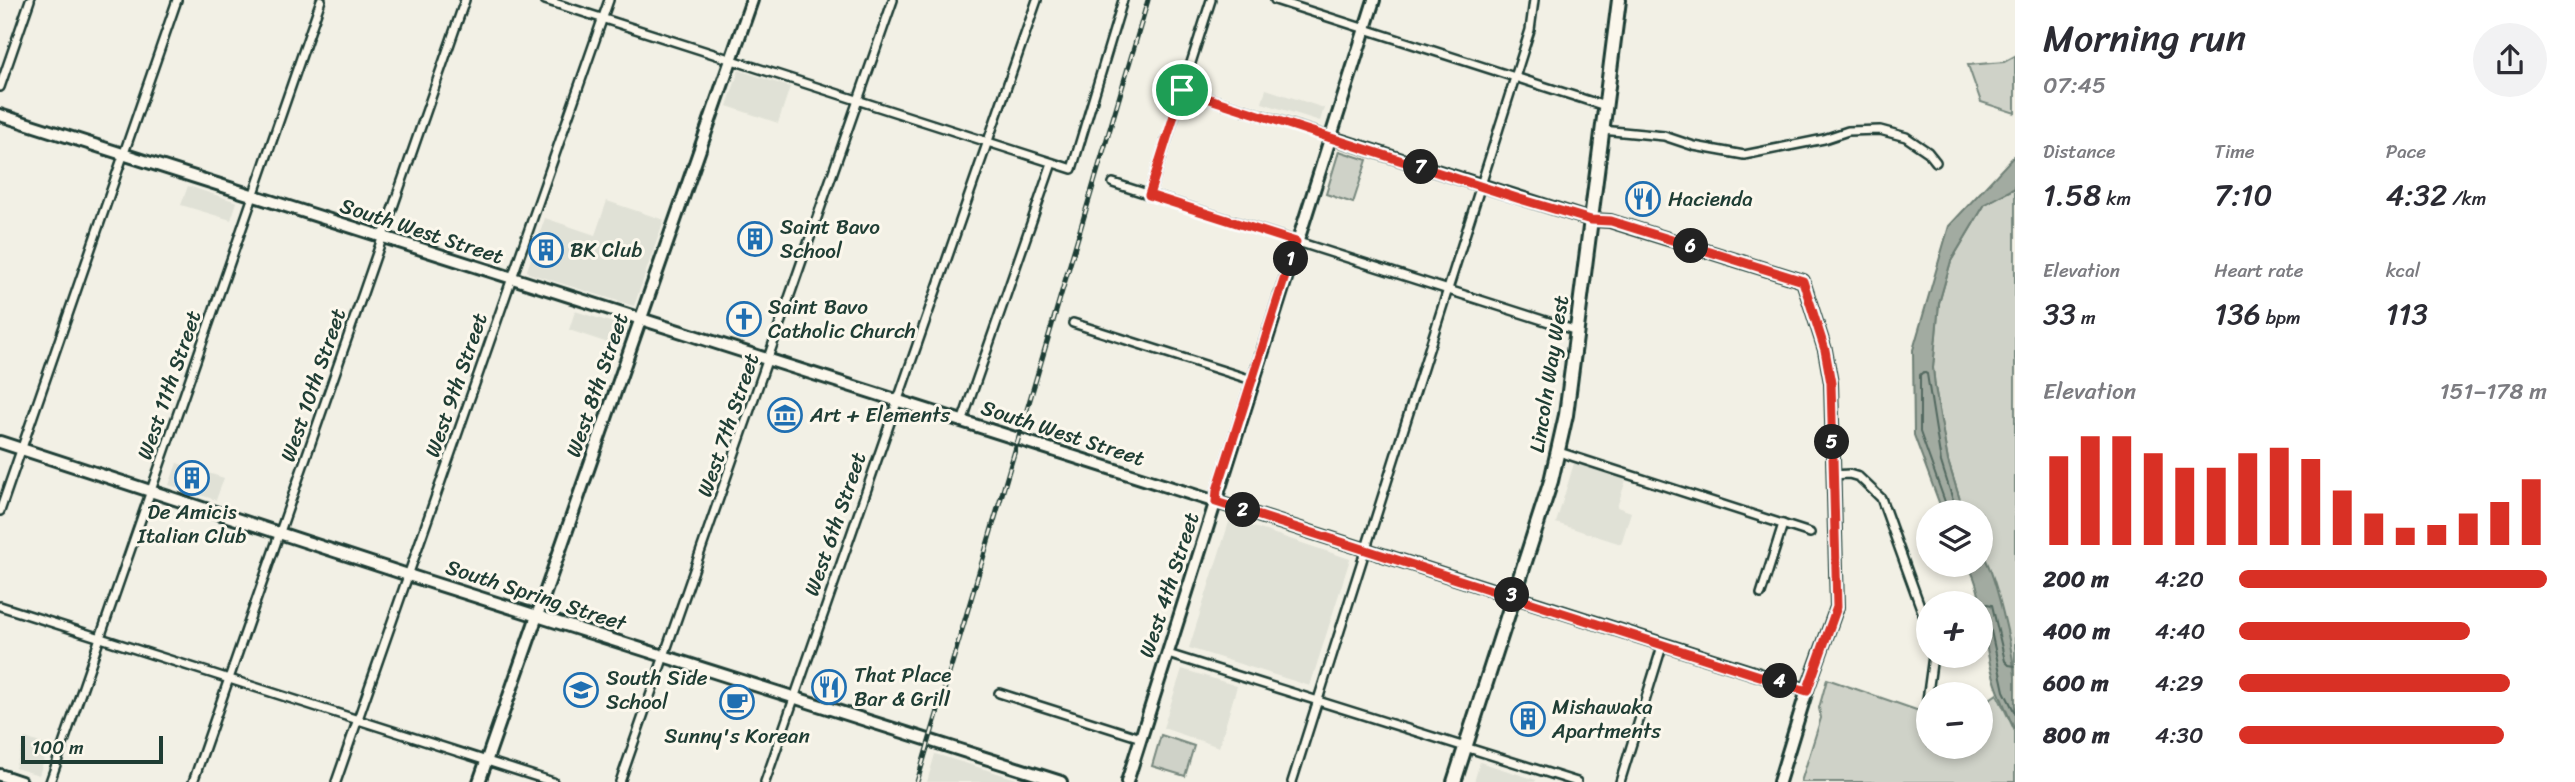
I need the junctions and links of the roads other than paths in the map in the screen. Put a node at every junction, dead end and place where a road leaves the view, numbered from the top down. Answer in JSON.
{"nodes":[{"id":1,"x":30,"y":0,"type":"edge"},
{"id":2,"x":177,"y":0,"type":"edge"},
{"id":3,"x":321,"y":0,"type":"edge"},
{"id":4,"x":466,"y":0,"type":"edge"},
{"id":5,"x":545,"y":0,"type":"edge"},
{"id":6,"x":608,"y":0,"type":"edge"},
{"id":7,"x":752,"y":0,"type":"edge"},
{"id":8,"x":893,"y":0,"type":"edge"},
{"id":9,"x":1037,"y":0,"type":"edge"},
{"id":10,"x":1123,"y":0,"type":"edge"},
{"id":11,"x":1211,"y":0,"type":"edge"},
{"id":12,"x":1275,"y":0,"type":"edge"},
{"id":13,"x":1374,"y":0,"type":"edge"},
{"id":14,"x":1534,"y":0,"type":"edge"},
{"id":15,"x":1619,"y":0,"type":"edge"},
{"id":16,"x":602,"y":19,"type":"junction"},
{"id":17,"x":1365,"y":28,"type":"junction"},
{"id":18,"x":732,"y":59,"type":"junction"},
{"id":19,"x":1515,"y":76,"type":"junction"},
{"id":20,"x":0,"y":86,"type":"edge"},
{"id":21,"x":1182,"y":90,"type":"junction"},
{"id":22,"x":858,"y":101,"type":"junction"},
{"id":23,"x":1605,"y":106,"type":"junction"},
{"id":24,"x":0,"y":115,"type":"edge"},
{"id":25,"x":1602,"y":130,"type":"junction"},
{"id":26,"x":1330,"y":138,"type":"junction"},
{"id":27,"x":986,"y":142,"type":"junction"},
{"id":28,"x":123,"y":154,"type":"junction"},
{"id":29,"x":1936,"y":162,"type":"dead end"},
{"id":30,"x":1052,"y":163,"type":"junction"},
{"id":31,"x":1113,"y":183,"type":"dead end"},
{"id":32,"x":1480,"y":186,"type":"junction"},
{"id":33,"x":1149,"y":195,"type":"junction"},
{"id":34,"x":252,"y":196,"type":"junction"},
{"id":35,"x":1591,"y":220,"type":"junction"},
{"id":36,"x":383,"y":238,"type":"junction"},
{"id":37,"x":1296,"y":242,"type":"junction"},
{"id":38,"x":511,"y":279,"type":"junction"},
{"id":39,"x":1447,"y":289,"type":"junction"},
{"id":40,"x":640,"y":320,"type":"junction"},
{"id":41,"x":1073,"y":323,"type":"dead end"},
{"id":42,"x":1577,"y":331,"type":"junction"},
{"id":43,"x":769,"y":361,"type":"junction"},
{"id":44,"x":1252,"y":380,"type":"junction"},
{"id":45,"x":897,"y":401,"type":"junction"},
{"id":46,"x":962,"y":422,"type":"junction"},
{"id":47,"x":0,"y":442,"type":"edge"},
{"id":48,"x":22,"y":449,"type":"junction"},
{"id":49,"x":1559,"y":452,"type":"junction"},
{"id":50,"x":1833,"y":475,"type":"junction"},
{"id":51,"x":151,"y":491,"type":"junction"},
{"id":52,"x":1216,"y":502,"type":"junction"},
{"id":53,"x":0,"y":511,"type":"edge"},
{"id":54,"x":1783,"y":524,"type":"junction"},
{"id":55,"x":280,"y":533,"type":"junction"},
{"id":56,"x":1810,"y":533,"type":"dead end"},
{"id":57,"x":1366,"y":549,"type":"junction"},
{"id":58,"x":408,"y":575,"type":"junction"},
{"id":59,"x":1761,"y":594,"type":"dead end"},
{"id":60,"x":1916,"y":595,"type":"edge"},
{"id":61,"x":1515,"y":596,"type":"junction"},
{"id":62,"x":0,"y":606,"type":"edge"},
{"id":63,"x":537,"y":615,"type":"junction"},
{"id":64,"x":99,"y":638,"type":"junction"},
{"id":65,"x":1662,"y":643,"type":"junction"},
{"id":66,"x":1168,"y":654,"type":"junction"},
{"id":67,"x":665,"y":656,"type":"junction"},
{"id":68,"x":229,"y":679,"type":"junction"},
{"id":69,"x":1807,"y":691,"type":"junction"},
{"id":70,"x":999,"y":693,"type":"dead end"},
{"id":71,"x":793,"y":697,"type":"junction"},
{"id":72,"x":1317,"y":700,"type":"junction"},
{"id":73,"x":357,"y":720,"type":"junction"},
{"id":74,"x":1141,"y":738,"type":"junction"},
{"id":75,"x":1465,"y":746,"type":"junction"},
{"id":76,"x":486,"y":762,"type":"junction"},
{"id":77,"x":0,"y":775,"type":"edge"},
{"id":78,"x":21,"y":782,"type":"edge"},
{"id":79,"x":50,"y":782,"type":"edge"},
{"id":80,"x":193,"y":782,"type":"edge"},
{"id":81,"x":336,"y":782,"type":"edge"},
{"id":82,"x":479,"y":782,"type":"edge"},
{"id":83,"x":553,"y":782,"type":"edge"},
{"id":84,"x":620,"y":782,"type":"edge"},
{"id":85,"x":765,"y":782,"type":"edge"},
{"id":86,"x":1061,"y":782,"type":"edge"},
{"id":87,"x":1127,"y":782,"type":"edge"},
{"id":88,"x":1292,"y":782,"type":"edge"},
{"id":89,"x":1454,"y":782,"type":"edge"},
{"id":90,"x":1577,"y":782,"type":"edge"},
{"id":91,"x":1620,"y":782,"type":"edge"},
{"id":92,"x":1779,"y":782,"type":"edge"}],
"edges":[{"from":1,"to":20,"type":"street"},
{"from":2,"to":28,"type":"street"},
{"from":3,"to":34,"type":"street","name":"West 11th Street"},
{"from":4,"to":36,"type":"street","name":"West 10th Street"},
{"from":5,"to":16,"type":"street"},
{"from":6,"to":16,"type":"street","name":"West 9th Street"},
{"from":7,"to":18,"type":"street","name":"West 8th Street"},
{"from":8,"to":22,"type":"street","name":"West 7th Street"},
{"from":9,"to":27,"type":"street","name":"West 6th Street"},
{"from":10,"to":30,"type":"street"},
{"from":11,"to":21,"type":"street"},
{"from":12,"to":17,"type":"street"},
{"from":13,"to":17,"type":"street","name":"West 4th Street"},
{"from":14,"to":19,"type":"street"},
{"from":15,"to":23,"type":"main road","name":"Lincoln Way West"},
{"from":16,"to":18,"type":"street"},
{"from":16,"to":38,"type":"street","name":"West 9th Street"},
{"from":17,"to":19,"type":"street"},
{"from":17,"to":26,"type":"street","name":"West 4th Street"},
{"from":18,"to":22,"type":"street"},
{"from":18,"to":40,"type":"street","name":"West 8th Street"},
{"from":19,"to":23,"type":"street"},
{"from":19,"to":32,"type":"street"},
{"from":21,"to":26,"type":"street"},
{"from":21,"to":33,"type":"street"},
{"from":22,"to":27,"type":"street"},
{"from":22,"to":43,"type":"street","name":"West 7th Street"},
{"from":23,"to":25,"type":"main road","name":"Lincoln Way West"},
{"from":24,"to":28,"type":"street","name":"South West Street"},
{"from":25,"to":29,"type":"street"},
{"from":25,"to":35,"type":"main road","name":"Lincoln Way West"},
{"from":26,"to":32,"type":"street"},
{"from":26,"to":37,"type":"street","name":"West 4th Street"},
{"from":27,"to":30,"type":"street"},
{"from":27,"to":45,"type":"street","name":"West 6th Street"},
{"from":28,"to":34,"type":"street","name":"South West Street"},
{"from":28,"to":48,"type":"street"},
{"from":30,"to":46,"type":"street"},
{"from":31,"to":33,"type":"street"},
{"from":32,"to":35,"type":"street"},
{"from":32,"to":39,"type":"street"},
{"from":33,"to":37,"type":"street"},
{"from":34,"to":36,"type":"street","name":"South West Street"},
{"from":34,"to":51,"type":"street","name":"West 11th Street"},
{"from":35,"to":42,"type":"main road","name":"Lincoln Way West"},
{"from":35,"to":50,"type":"street"},
{"from":36,"to":38,"type":"street","name":"South West Street"},
{"from":36,"to":55,"type":"street","name":"West 10th Street"},
{"from":37,"to":39,"type":"street"},
{"from":37,"to":44,"type":"street","name":"West 4th Street"},
{"from":38,"to":40,"type":"street","name":"South West Street"},
{"from":38,"to":58,"type":"street","name":"West 9th Street"},
{"from":39,"to":42,"type":"street"},
{"from":39,"to":57,"type":"street"},
{"from":40,"to":43,"type":"street","name":"South West Street"},
{"from":40,"to":63,"type":"street","name":"West 8th Street"},
{"from":41,"to":44,"type":"street"},
{"from":42,"to":49,"type":"main road","name":"Lincoln Way West"},
{"from":43,"to":45,"type":"street","name":"South West Street"},
{"from":43,"to":67,"type":"street","name":"West 7th Street"},
{"from":44,"to":52,"type":"street","name":"West 4th Street"},
{"from":45,"to":46,"type":"street","name":"South West Street"},
{"from":45,"to":71,"type":"street","name":"West 6th Street"},
{"from":46,"to":52,"type":"street","name":"South West Street"},
{"from":47,"to":48,"type":"street","name":"South Spring Street"},
{"from":48,"to":51,"type":"street","name":"South Spring Street"},
{"from":48,"to":53,"type":"street"},
{"from":49,"to":54,"type":"street"},
{"from":49,"to":61,"type":"main road","name":"Lincoln Way West"},
{"from":50,"to":60,"type":"street"},
{"from":50,"to":69,"type":"street"},
{"from":51,"to":55,"type":"street","name":"South Spring Street"},
{"from":51,"to":64,"type":"street","name":"West 11th Street"},
{"from":52,"to":57,"type":"street","name":"South West Street"},
{"from":52,"to":66,"type":"street","name":"West 4th Street"},
{"from":54,"to":56,"type":"street"},
{"from":54,"to":59,"type":"street"},
{"from":55,"to":58,"type":"street","name":"South Spring Street"},
{"from":55,"to":68,"type":"street","name":"West 10th Street"},
{"from":57,"to":61,"type":"street","name":"South West Street"},
{"from":57,"to":72,"type":"street"},
{"from":58,"to":63,"type":"street","name":"South Spring Street"},
{"from":58,"to":73,"type":"street","name":"West 9th Street"},
{"from":61,"to":65,"type":"street","name":"South West Street"},
{"from":61,"to":75,"type":"main road","name":"Lincoln Way West"},
{"from":62,"to":64,"type":"street"},
{"from":63,"to":67,"type":"street","name":"South Spring Street"},
{"from":63,"to":76,"type":"street","name":"West 8th Street"},
{"from":64,"to":68,"type":"street"},
{"from":64,"to":79,"type":"street","name":"West 11th Street"},
{"from":65,"to":69,"type":"street","name":"South West Street"},
{"from":65,"to":91,"type":"street"},
{"from":66,"to":72,"type":"street"},
{"from":66,"to":74,"type":"street","name":"West 4th Street"},
{"from":67,"to":71,"type":"street","name":"South Spring Street"},
{"from":67,"to":84,"type":"street","name":"West 7th Street"},
{"from":68,"to":73,"type":"street"},
{"from":68,"to":80,"type":"street","name":"West 10th Street"},
{"from":69,"to":92,"type":"street"},
{"from":70,"to":74,"type":"street"},
{"from":71,"to":85,"type":"street","name":"West 6th Street"},
{"from":71,"to":86,"type":"street","name":"South Spring Street"},
{"from":72,"to":75,"type":"street"},
{"from":72,"to":88,"type":"street"},
{"from":73,"to":76,"type":"street"},
{"from":73,"to":81,"type":"street","name":"West 9th Street"},
{"from":74,"to":87,"type":"street","name":"West 4th Street"},
{"from":75,"to":89,"type":"main road","name":"Lincoln Way West"},
{"from":75,"to":90,"type":"street"},
{"from":76,"to":82,"type":"street","name":"West 8th Street"},
{"from":76,"to":83,"type":"street"},
{"from":77,"to":78,"type":"street"}]}
